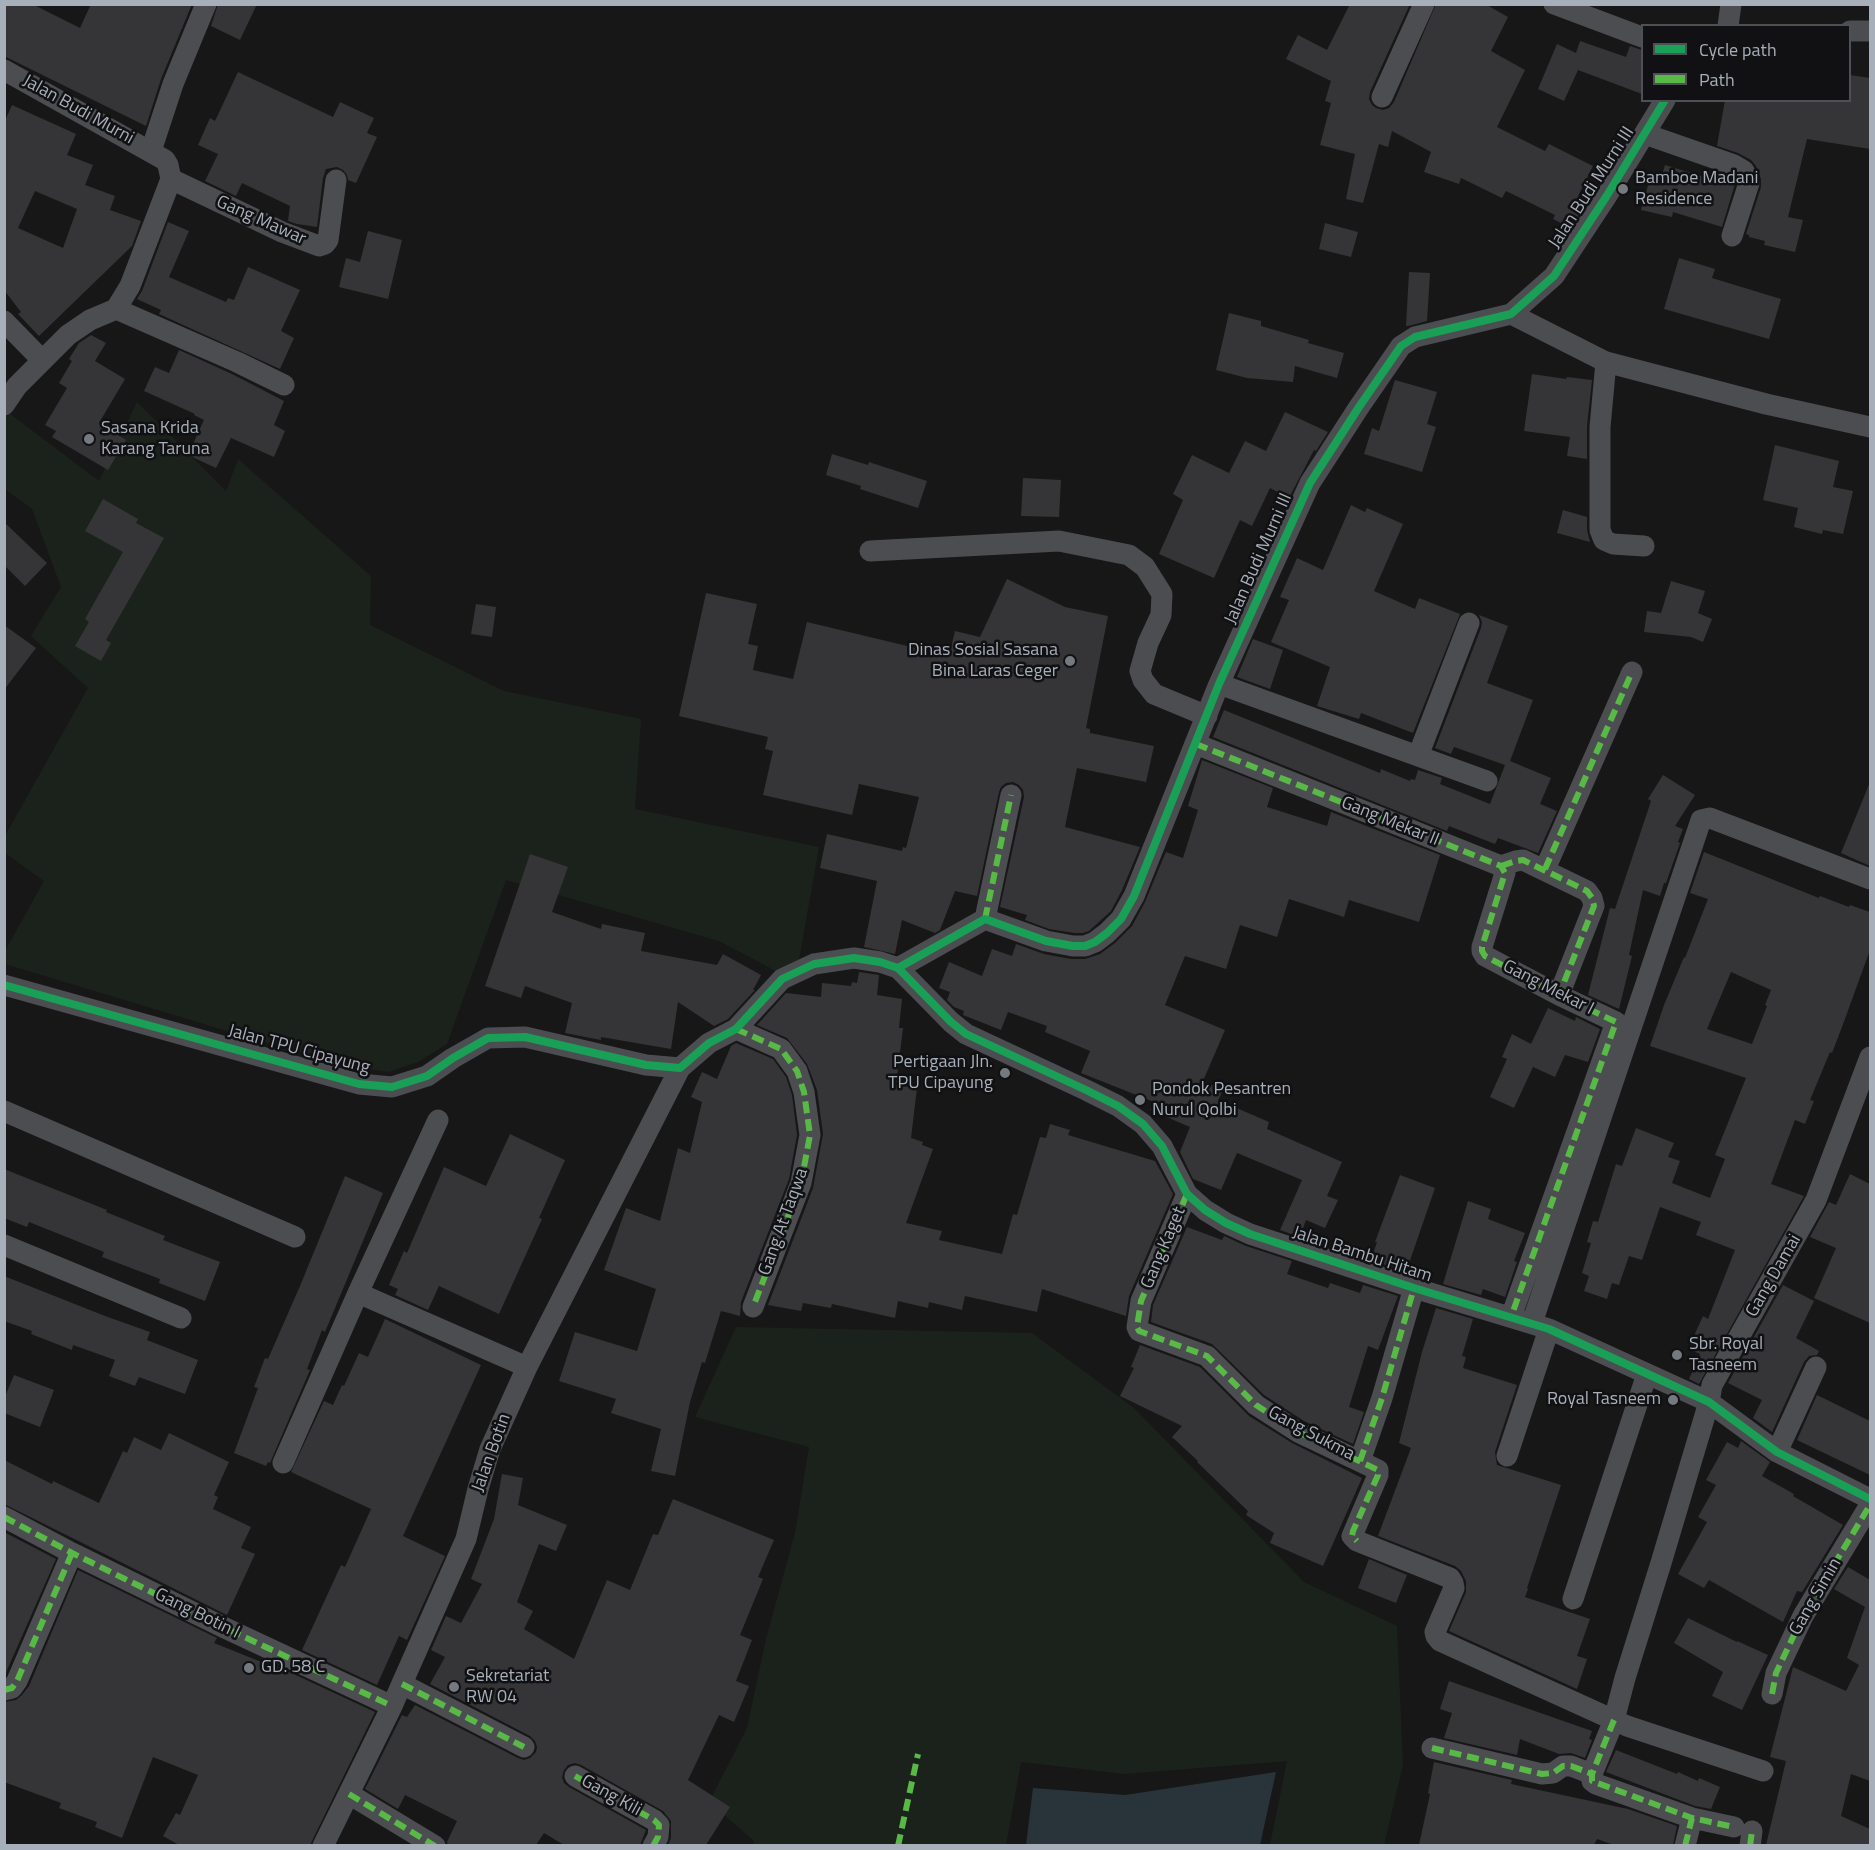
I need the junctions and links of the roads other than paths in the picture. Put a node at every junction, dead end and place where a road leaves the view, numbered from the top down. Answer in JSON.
{"nodes":[{"id":1,"x":206,"y":4,"type":"edge"},
{"id":2,"x":1424,"y":4,"type":"edge"},
{"id":3,"x":1554,"y":4,"type":"edge"},
{"id":4,"x":1731,"y":4,"type":"edge"},
{"id":5,"x":1728,"y":24,"type":"edge"},
{"id":6,"x":1851,"y":31,"type":"edge"},
{"id":7,"x":1870,"y":31,"type":"edge"},
{"id":8,"x":1641,"y":37,"type":"edge"},
{"id":9,"x":4,"y":70,"type":"edge"},
{"id":10,"x":1382,"y":97,"type":"dead end"},
{"id":11,"x":1664,"y":102,"type":"edge"},
{"id":12,"x":1645,"y":134,"type":"junction"},
{"id":13,"x":151,"y":151,"type":"junction"},
{"id":14,"x":171,"y":179,"type":"junction"},
{"id":15,"x":336,"y":180,"type":"dead end"},
{"id":16,"x":1732,"y":236,"type":"dead end"},
{"id":17,"x":116,"y":309,"type":"junction"},
{"id":18,"x":1511,"y":314,"type":"junction"},
{"id":19,"x":4,"y":321,"type":"edge"},
{"id":20,"x":42,"y":360,"type":"junction"},
{"id":21,"x":1605,"y":362,"type":"junction"},
{"id":22,"x":284,"y":385,"type":"dead end"},
{"id":23,"x":4,"y":405,"type":"edge"},
{"id":24,"x":1870,"y":427,"type":"edge"},
{"id":25,"x":1644,"y":546,"type":"dead end"},
{"id":26,"x":870,"y":551,"type":"dead end"},
{"id":27,"x":1469,"y":622,"type":"dead end"},
{"id":28,"x":1632,"y":672,"type":"dead end"},
{"id":29,"x":1219,"y":684,"type":"junction"},
{"id":30,"x":1207,"y":716,"type":"junction"},
{"id":31,"x":1196,"y":744,"type":"junction"},
{"id":32,"x":1418,"y":756,"type":"junction"},
{"id":33,"x":1487,"y":781,"type":"dead end"},
{"id":34,"x":1011,"y":795,"type":"dead end"},
{"id":35,"x":1501,"y":866,"type":"junction"},
{"id":36,"x":1545,"y":869,"type":"junction"},
{"id":37,"x":1870,"y":879,"type":"edge"},
{"id":38,"x":985,"y":919,"type":"junction"},
{"id":39,"x":898,"y":968,"type":"junction"},
{"id":40,"x":4,"y":985,"type":"edge"},
{"id":41,"x":1558,"y":995,"type":"junction"},
{"id":42,"x":736,"y":1029,"type":"junction"},
{"id":43,"x":1870,"y":1057,"type":"edge"},
{"id":44,"x":680,"y":1068,"type":"junction"},
{"id":45,"x":4,"y":1111,"type":"edge"},
{"id":46,"x":438,"y":1120,"type":"dead end"},
{"id":47,"x":1187,"y":1194,"type":"junction"},
{"id":48,"x":295,"y":1238,"type":"dead end"},
{"id":49,"x":4,"y":1245,"type":"edge"},
{"id":50,"x":1414,"y":1288,"type":"junction"},
{"id":51,"x":358,"y":1293,"type":"junction"},
{"id":52,"x":1141,"y":1301,"type":"joint"},
{"id":53,"x":753,"y":1306,"type":"dead end"},
{"id":54,"x":1511,"y":1317,"type":"junction"},
{"id":55,"x":181,"y":1318,"type":"dead end"},
{"id":56,"x":1540,"y":1326,"type":"junction"},
{"id":57,"x":527,"y":1367,"type":"junction"},
{"id":58,"x":1816,"y":1367,"type":"dead end"},
{"id":59,"x":1647,"y":1374,"type":"junction"},
{"id":60,"x":1709,"y":1402,"type":"junction"},
{"id":61,"x":1778,"y":1452,"type":"junction"},
{"id":62,"x":1507,"y":1456,"type":"dead end"},
{"id":63,"x":1360,"y":1461,"type":"junction"},
{"id":64,"x":283,"y":1463,"type":"dead end"},
{"id":65,"x":1870,"y":1499,"type":"edge"},
{"id":66,"x":1870,"y":1505,"type":"edge"},
{"id":67,"x":4,"y":1517,"type":"edge"},
{"id":68,"x":72,"y":1553,"type":"junction"},
{"id":69,"x":1573,"y":1599,"type":"dead end"},
{"id":70,"x":402,"y":1684,"type":"junction"},
{"id":71,"x":4,"y":1690,"type":"edge"},
{"id":72,"x":1772,"y":1694,"type":"dead end"},
{"id":73,"x":392,"y":1706,"type":"junction"},
{"id":74,"x":1614,"y":1720,"type":"junction"},
{"id":75,"x":524,"y":1747,"type":"dead end"},
{"id":76,"x":1432,"y":1748,"type":"dead end"},
{"id":77,"x":1763,"y":1770,"type":"dead end"},
{"id":78,"x":1592,"y":1774,"type":"junction"},
{"id":79,"x":575,"y":1776,"type":"dead end"},
{"id":80,"x":349,"y":1794,"type":"junction"},
{"id":81,"x":1692,"y":1818,"type":"junction"},
{"id":82,"x":1745,"y":1834,"type":"edge"},
{"id":83,"x":323,"y":1845,"type":"edge"},
{"id":84,"x":435,"y":1845,"type":"edge"},
{"id":85,"x":653,"y":1845,"type":"edge"},
{"id":86,"x":1685,"y":1845,"type":"edge"}],
"edges":[{"from":1,"to":13,"type":"street"},
{"from":2,"to":10,"type":"street"},
{"from":3,"to":8,"type":"street"},
{"from":4,"to":5,"type":"street"},
{"from":6,"to":7,"type":"street"},
{"from":9,"to":13,"type":"street","name":"Jalan Budi Murni"},
{"from":11,"to":12,"type":"street","name":"Jalan Budi Murni III"},
{"from":12,"to":16,"type":"street"},
{"from":12,"to":18,"type":"street","name":"Jalan Budi Murni III"},
{"from":13,"to":14,"type":"street"},
{"from":14,"to":15,"type":"street","name":"Gang Mawar"},
{"from":14,"to":17,"type":"street"},
{"from":17,"to":20,"type":"street"},
{"from":17,"to":22,"type":"street"},
{"from":18,"to":21,"type":"street"},
{"from":18,"to":29,"type":"street","name":"Jalan Budi Murni III"},
{"from":19,"to":20,"type":"street"},
{"from":20,"to":23,"type":"street"},
{"from":21,"to":24,"type":"street"},
{"from":21,"to":25,"type":"street"},
{"from":26,"to":30,"type":"street"},
{"from":27,"to":32,"type":"street"},
{"from":28,"to":36,"type":"street"},
{"from":29,"to":30,"type":"street","name":"Jalan Budi Murni III"},
{"from":29,"to":32,"type":"street"},
{"from":30,"to":31,"type":"street","name":"Jalan Budi Murni III"},
{"from":31,"to":35,"type":"street","name":"Gang Mekar II"},
{"from":31,"to":38,"type":"street","name":"Jalan Budi Murni III"},
{"from":32,"to":33,"type":"street"},
{"from":34,"to":38,"type":"street"},
{"from":35,"to":36,"type":"street"},
{"from":35,"to":41,"type":"street","name":"Gang Mekar I"},
{"from":36,"to":41,"type":"street"},
{"from":37,"to":56,"type":"street"},
{"from":38,"to":39,"type":"street"},
{"from":39,"to":42,"type":"street"},
{"from":39,"to":47,"type":"street","name":"Jalan Bambu Hitam"},
{"from":40,"to":44,"type":"street","name":"Jalan TPU Cipayung"},
{"from":41,"to":54,"type":"street","name":"Gang Mekar I"},
{"from":42,"to":44,"type":"street"},
{"from":42,"to":53,"type":"street","name":"Gang At Taqwa"},
{"from":43,"to":60,"type":"street","name":"Gang Damai"},
{"from":44,"to":57,"type":"street","name":"Jalan Botin"},
{"from":45,"to":48,"type":"street"},
{"from":46,"to":51,"type":"street"},
{"from":47,"to":50,"type":"street","name":"Jalan Bambu Hitam"},
{"from":47,"to":52,"type":"street","name":"Gang Kaget"},
{"from":49,"to":55,"type":"street"},
{"from":50,"to":54,"type":"street","name":"Jalan Bambu Hitam"},
{"from":50,"to":63,"type":"street","name":"Gang Sukma"},
{"from":51,"to":57,"type":"street"},
{"from":51,"to":64,"type":"street"},
{"from":52,"to":63,"type":"street","name":"Gang Sukma"},
{"from":54,"to":56,"type":"street","name":"Jalan Bambu Hitam"},
{"from":56,"to":59,"type":"street","name":"Jalan Bambu Hitam"},
{"from":56,"to":62,"type":"street"},
{"from":57,"to":70,"type":"street","name":"Jalan Botin"},
{"from":58,"to":61,"type":"street"},
{"from":59,"to":60,"type":"street","name":"Jalan Bambu Hitam"},
{"from":59,"to":69,"type":"street"},
{"from":60,"to":61,"type":"street","name":"Jalan Bambu Hitam"},
{"from":60,"to":74,"type":"street","name":"Gang Damai"},
{"from":61,"to":65,"type":"street","name":"Jalan Bambu Hitam"},
{"from":63,"to":74,"type":"street"},
{"from":66,"to":72,"type":"street","name":"Gang Simin"},
{"from":67,"to":68,"type":"street","name":"Gang Botin I"},
{"from":68,"to":71,"type":"street"},
{"from":68,"to":73,"type":"street","name":"Gang Botin I"},
{"from":70,"to":73,"type":"street","name":"Jalan Botin"},
{"from":70,"to":75,"type":"street"},
{"from":73,"to":80,"type":"street","name":"Jalan Botin"},
{"from":74,"to":77,"type":"street"},
{"from":74,"to":78,"type":"street","name":"Gang Damai"},
{"from":76,"to":78,"type":"street"},
{"from":78,"to":81,"type":"street"},
{"from":79,"to":85,"type":"street","name":"Gang Kili"},
{"from":80,"to":83,"type":"street","name":"Jalan Botin"},
{"from":80,"to":84,"type":"street"},
{"from":81,"to":82,"type":"street"},
{"from":81,"to":86,"type":"street"}]}
